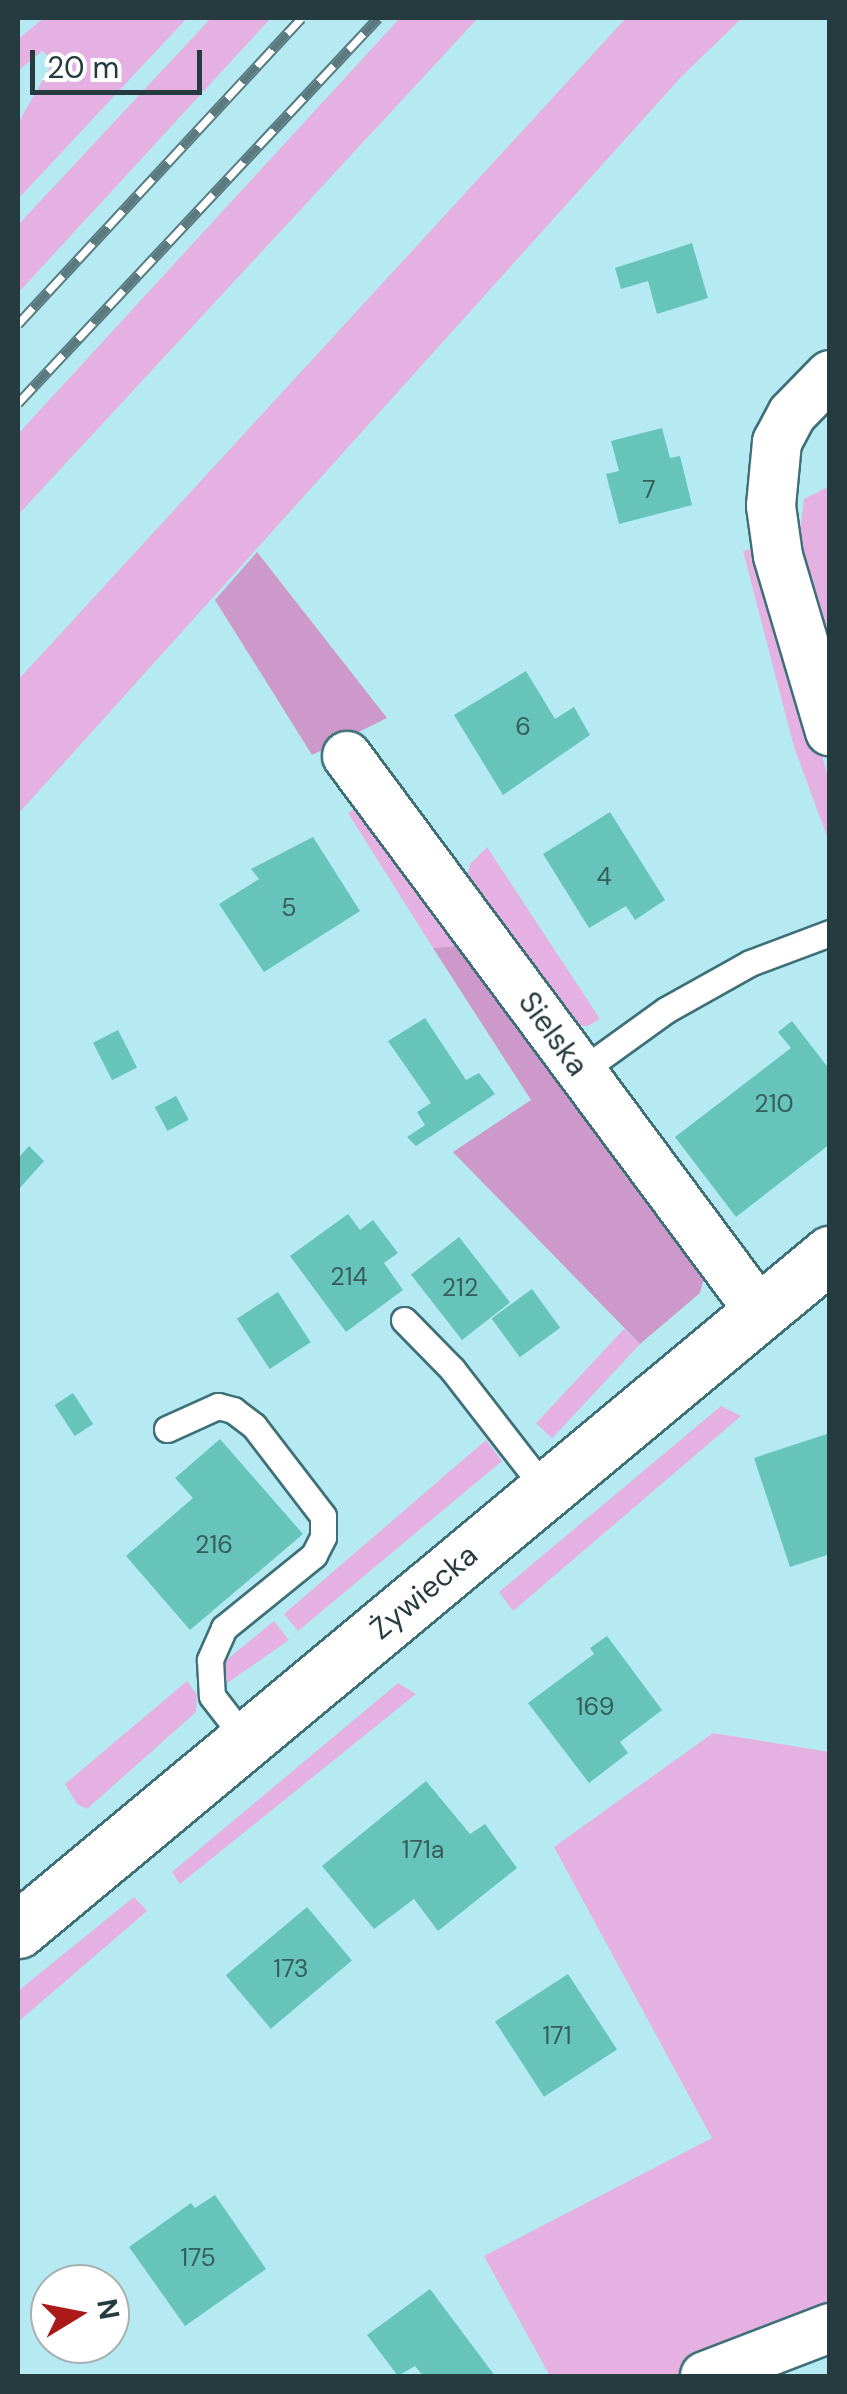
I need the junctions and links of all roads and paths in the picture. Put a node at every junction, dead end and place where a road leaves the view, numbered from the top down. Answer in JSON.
{"nodes":[{"id":1,"x":830,"y":375,"type":"edge"},
{"id":2,"x":830,"y":731,"type":"edge"},
{"id":3,"x":347,"y":756,"type":"dead end"},
{"id":4,"x":830,"y":933,"type":"edge"},
{"id":5,"x":580,"y":1072,"type":"junction"},
{"id":6,"x":830,"y":1254,"type":"edge"},
{"id":7,"x":760,"y":1312,"type":"junction"},
{"id":8,"x":404,"y":1320,"type":"dead end"},
{"id":9,"x":167,"y":1429,"type":"dead end"},
{"id":10,"x":546,"y":1490,"type":"junction"},
{"id":11,"x":246,"y":1740,"type":"junction"},
{"id":12,"x":18,"y":1930,"type":"edge"},
{"id":13,"x":830,"y":2328,"type":"edge"},
{"id":14,"x":705,"y":2376,"type":"edge"}],
"edges":[{"from":1,"to":2,"type":"street"},
{"from":3,"to":5,"type":"street","name":"Sielska"},
{"from":4,"to":5,"type":"lane"},
{"from":5,"to":7,"type":"street","name":"Sielska"},
{"from":6,"to":7,"type":"main road","name":"Żywiecka"},
{"from":7,"to":10,"type":"main road","name":"Żywiecka"},
{"from":8,"to":10,"type":"lane"},
{"from":9,"to":11,"type":"lane"},
{"from":10,"to":11,"type":"main road","name":"Żywiecka"},
{"from":11,"to":12,"type":"main road","name":"Żywiecka"},
{"from":13,"to":14,"type":"street"}]}
